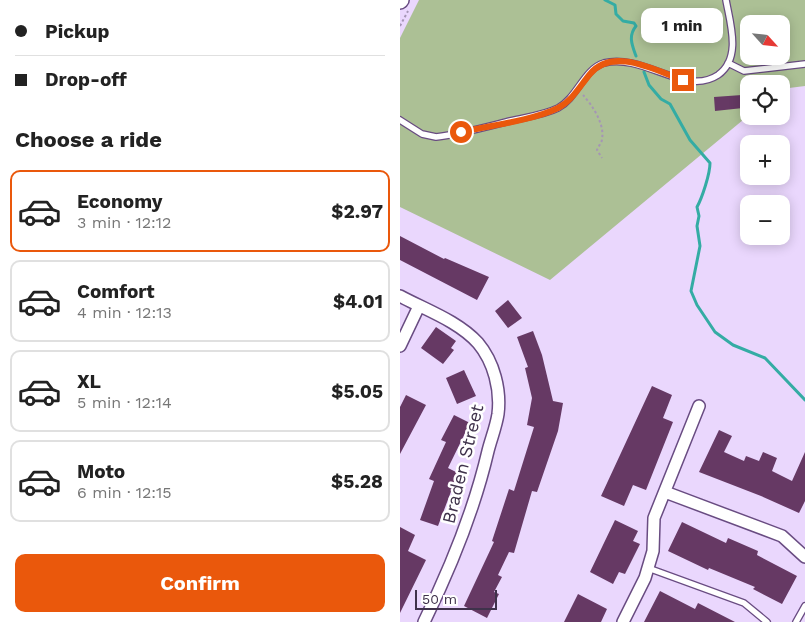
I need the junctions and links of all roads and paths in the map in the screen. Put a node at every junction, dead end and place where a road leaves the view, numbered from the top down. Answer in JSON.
{"nodes":[{"id":1,"x":726,"y":0,"type":"edge"},
{"id":2,"x":403,"y":2,"type":"edge"},
{"id":3,"x":400,"y":26,"type":"edge"},
{"id":4,"x":728,"y":63,"type":"junction"},
{"id":5,"x":805,"y":64,"type":"edge"},
{"id":6,"x":577,"y":90,"type":"junction"},
{"id":7,"x":400,"y":120,"type":"edge"},
{"id":8,"x":602,"y":158,"type":"dead end"},
{"id":9,"x":400,"y":296,"type":"edge"},
{"id":10,"x":420,"y":306,"type":"junction"},
{"id":11,"x":400,"y":346,"type":"edge"},
{"id":12,"x":699,"y":406,"type":"dead end"},
{"id":13,"x":665,"y":492,"type":"junction"},
{"id":14,"x":805,"y":557,"type":"edge"},
{"id":15,"x":648,"y":568,"type":"junction"},
{"id":16,"x":805,"y":606,"type":"edge"},
{"id":17,"x":424,"y":622,"type":"edge"},
{"id":18,"x":623,"y":622,"type":"edge"},
{"id":19,"x":767,"y":622,"type":"edge"},
{"id":20,"x":796,"y":622,"type":"edge"}],
"edges":[{"from":1,"to":4,"type":"lane"},
{"from":2,"to":3,"type":"path"},
{"from":4,"to":5,"type":"lane"},
{"from":4,"to":6,"type":"lane"},
{"from":6,"to":7,"type":"lane"},
{"from":6,"to":8,"type":"path"},
{"from":9,"to":10,"type":"street","name":"Braden Street"},
{"from":10,"to":11,"type":"street"},
{"from":10,"to":17,"type":"street","name":"Braden Street"},
{"from":12,"to":13,"type":"street"},
{"from":13,"to":14,"type":"street"},
{"from":13,"to":15,"type":"street"},
{"from":15,"to":18,"type":"street"},
{"from":15,"to":19,"type":"lane"},
{"from":16,"to":20,"type":"lane"}]}
